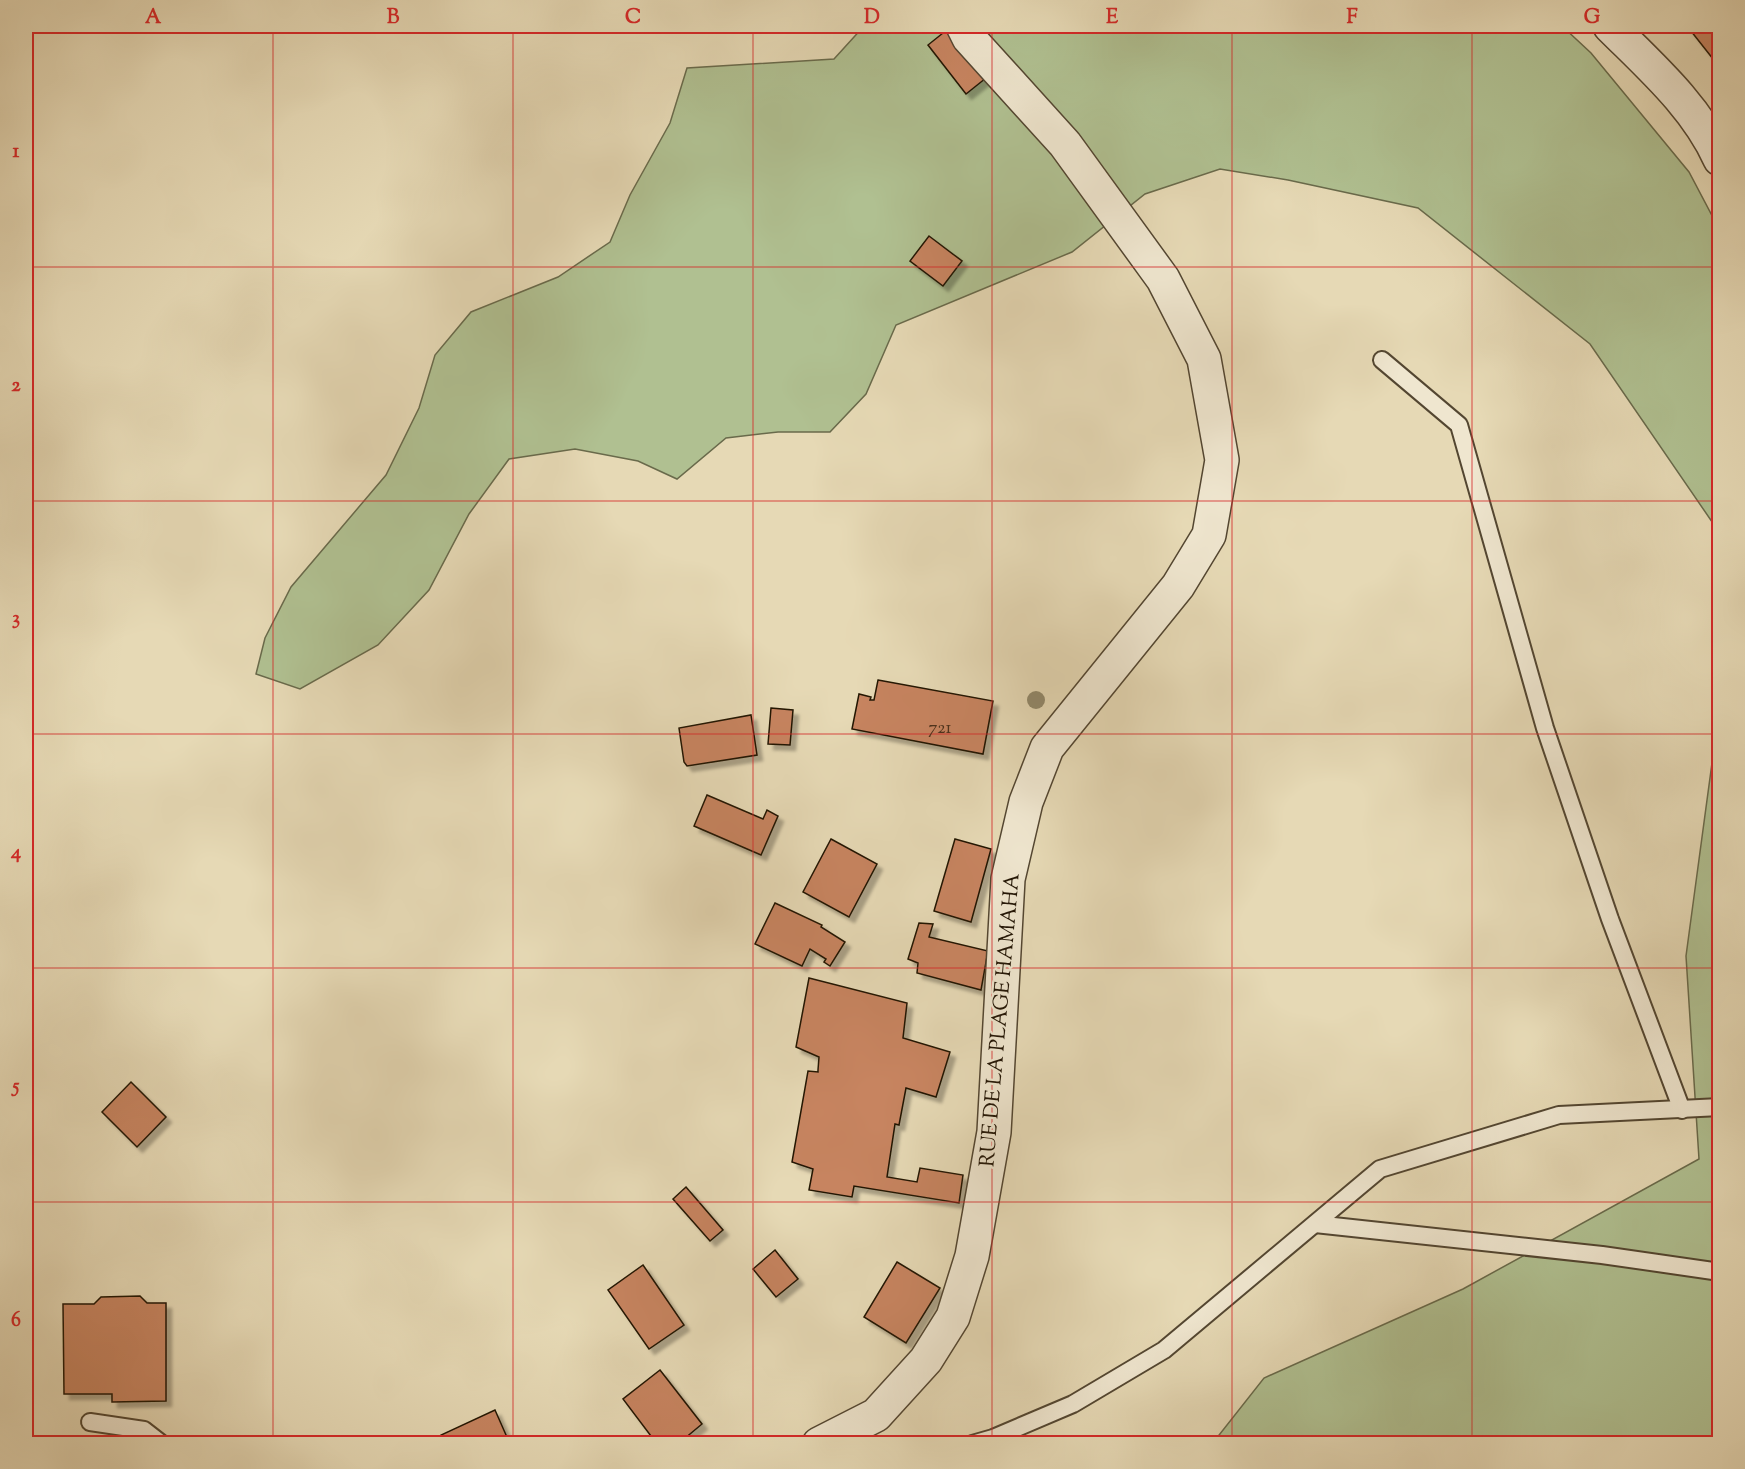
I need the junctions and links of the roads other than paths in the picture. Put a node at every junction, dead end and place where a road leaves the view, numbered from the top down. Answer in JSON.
{"nodes":[{"id":1,"x":963,"y":26,"type":"edge"},
{"id":2,"x":1610,"y":26,"type":"edge"},
{"id":3,"x":1719,"y":159,"type":"edge"},
{"id":4,"x":1382,"y":360,"type":"dead end"},
{"id":5,"x":1719,"y":1107,"type":"edge"},
{"id":6,"x":1682,"y":1110,"type":"junction"},
{"id":7,"x":1315,"y":1224,"type":"junction"},
{"id":8,"x":1719,"y":1272,"type":"edge"},
{"id":9,"x":90,"y":1422,"type":"dead end"},
{"id":10,"x":836,"y":1441,"type":"edge"},
{"id":11,"x":162,"y":1443,"type":"edge"},
{"id":12,"x":972,"y":1443,"type":"edge"}],
"edges":[{"from":1,"to":10,"type":"street","name":"RUE DE LA PLAGE HAMAHA"},
{"from":2,"to":3,"type":"street"},
{"from":4,"to":6,"type":"lane"},
{"from":5,"to":6,"type":"lane"},
{"from":6,"to":7,"type":"lane"},
{"from":7,"to":8,"type":"lane"},
{"from":7,"to":12,"type":"lane"},
{"from":9,"to":11,"type":"lane"}]}
